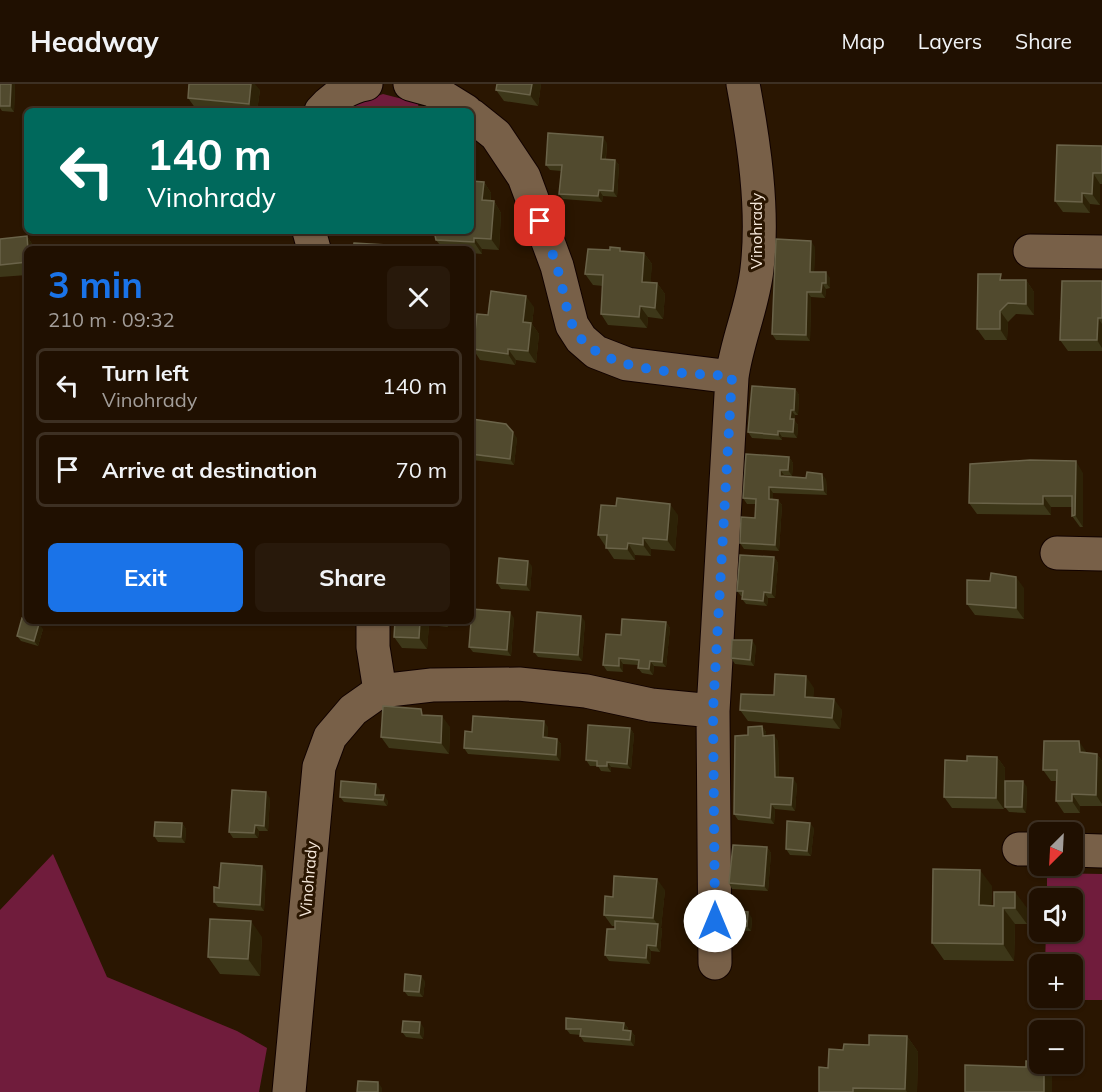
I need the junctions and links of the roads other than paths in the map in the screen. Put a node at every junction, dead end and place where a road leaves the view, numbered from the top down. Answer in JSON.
{"nodes":[{"id":1,"x":366,"y":84,"type":"edge"},
{"id":2,"x":410,"y":84,"type":"edge"},
{"id":3,"x":743,"y":84,"type":"edge"},
{"id":4,"x":323,"y":108,"type":"edge"},
{"id":5,"x":461,"y":108,"type":"edge"},
{"id":6,"x":474,"y":117,"type":"edge"},
{"id":7,"x":1030,"y":251,"type":"dead end"},
{"id":8,"x":1102,"y":252,"type":"edge"},
{"id":9,"x":732,"y":376,"type":"junction"},
{"id":10,"x":1057,"y":553,"type":"dead end"},
{"id":11,"x":1102,"y":554,"type":"edge"},
{"id":12,"x":373,"y":624,"type":"edge"},
{"id":13,"x":381,"y":691,"type":"junction"},
{"id":14,"x":713,"y":711,"type":"junction"},
{"id":15,"x":1083,"y":850,"type":"edge"},
{"id":16,"x":1102,"y":851,"type":"edge"},
{"id":17,"x":715,"y":963,"type":"dead end"},
{"id":18,"x":289,"y":1092,"type":"edge"}],
"edges":[{"from":1,"to":4,"type":"street"},
{"from":2,"to":5,"type":"street"},
{"from":3,"to":9,"type":"street","name":"Vinohrady"},
{"from":6,"to":9,"type":"street"},
{"from":7,"to":8,"type":"street"},
{"from":9,"to":14,"type":"street","name":"Vinohrady"},
{"from":10,"to":11,"type":"street"},
{"from":12,"to":13,"type":"street"},
{"from":13,"to":14,"type":"street","name":"Vinohrady"},
{"from":13,"to":18,"type":"street","name":"Vinohrady"},
{"from":14,"to":17,"type":"street","name":"Vinohrady"},
{"from":15,"to":16,"type":"street"}]}
